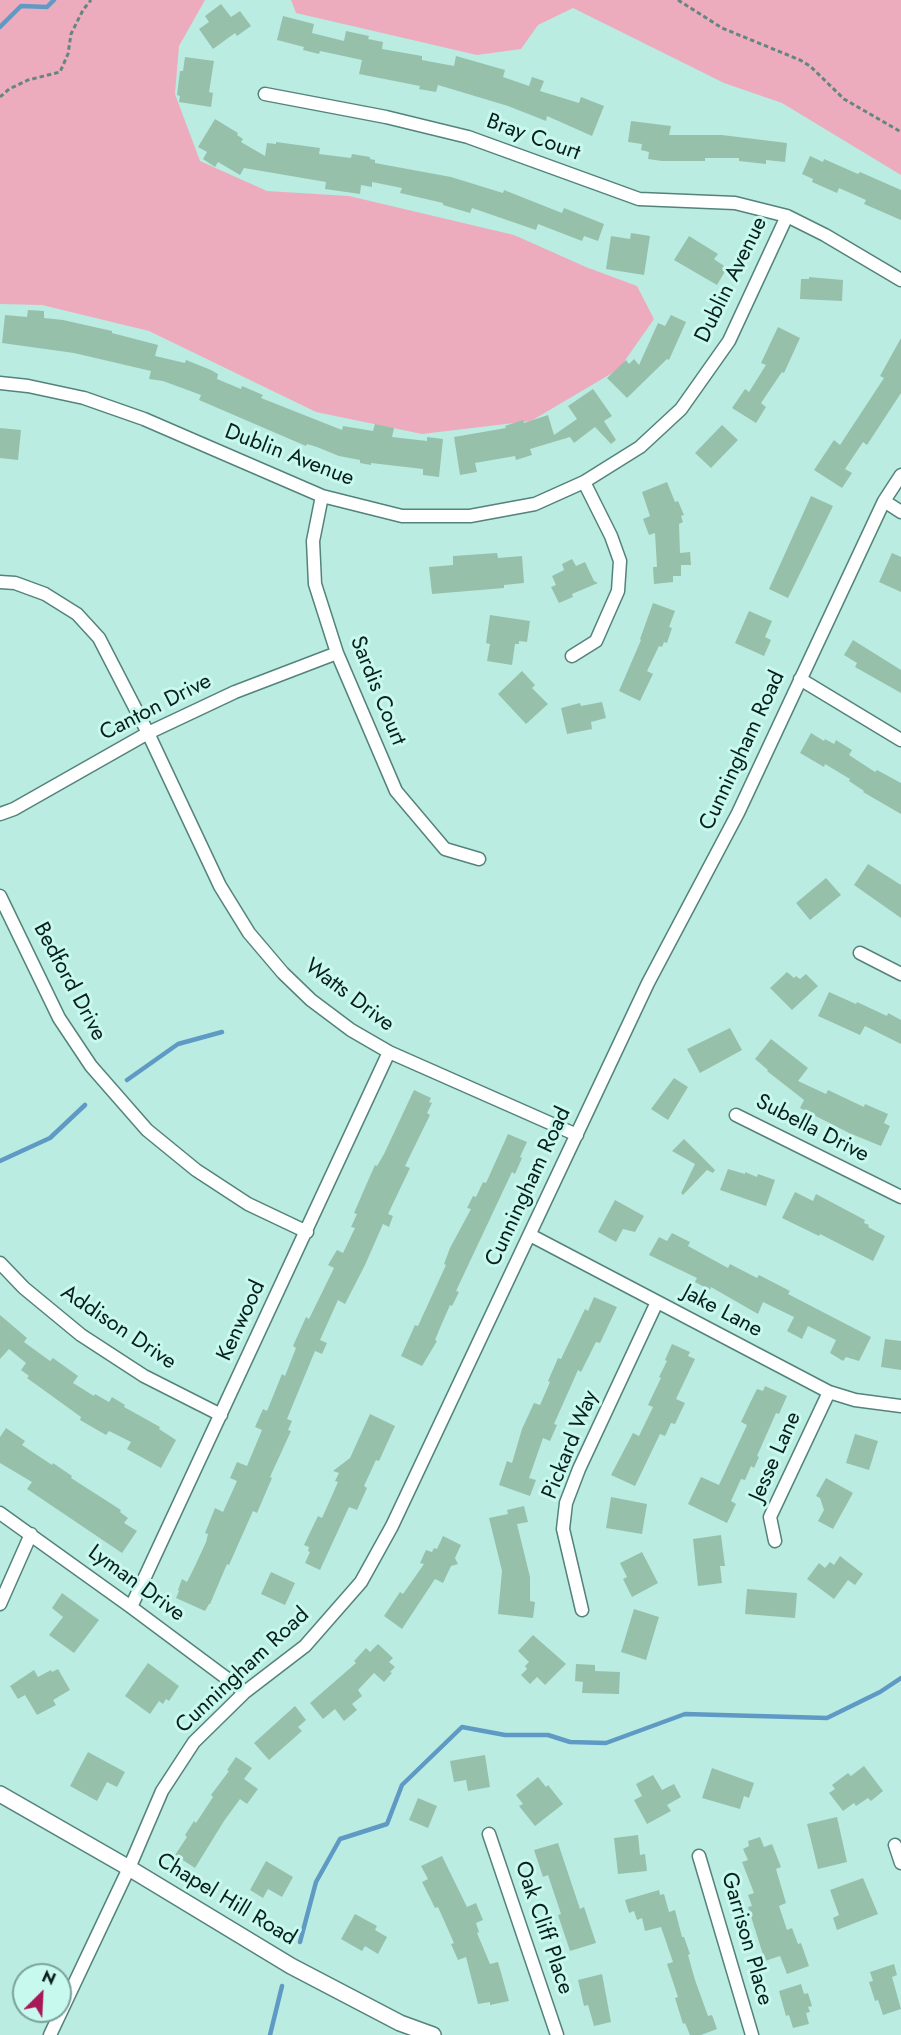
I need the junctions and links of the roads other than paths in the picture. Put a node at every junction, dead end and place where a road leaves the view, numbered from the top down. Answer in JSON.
{"nodes":[{"id":1,"x":265,"y":94,"type":"dead end"},
{"id":2,"x":787,"y":216,"type":"junction"},
{"id":3,"x":901,"y":279,"type":"edge"},
{"id":4,"x":0,"y":383,"type":"edge"},
{"id":5,"x":901,"y":475,"type":"edge"},
{"id":6,"x":584,"y":482,"type":"junction"},
{"id":7,"x":322,"y":496,"type":"junction"},
{"id":8,"x":884,"y":501,"type":"junction"},
{"id":9,"x":901,"y":512,"type":"edge"},
{"id":10,"x":0,"y":582,"type":"edge"},
{"id":11,"x":337,"y":653,"type":"junction"},
{"id":12,"x":572,"y":656,"type":"dead end"},
{"id":13,"x":800,"y":679,"type":"junction"},
{"id":14,"x":148,"y":733,"type":"junction"},
{"id":15,"x":901,"y":740,"type":"edge"},
{"id":16,"x":0,"y":814,"type":"edge"},
{"id":17,"x":479,"y":859,"type":"dead end"},
{"id":18,"x":0,"y":896,"type":"edge"},
{"id":19,"x":860,"y":954,"type":"dead end"},
{"id":20,"x":901,"y":974,"type":"edge"},
{"id":21,"x":390,"y":1052,"type":"junction"},
{"id":22,"x":736,"y":1115,"type":"dead end"},
{"id":23,"x":577,"y":1135,"type":"junction"},
{"id":24,"x":901,"y":1197,"type":"edge"},
{"id":25,"x":307,"y":1232,"type":"junction"},
{"id":26,"x":530,"y":1235,"type":"junction"},
{"id":27,"x":0,"y":1263,"type":"edge"},
{"id":28,"x":657,"y":1302,"type":"junction"},
{"id":29,"x":829,"y":1392,"type":"junction"},
{"id":30,"x":901,"y":1406,"type":"edge"},
{"id":31,"x":221,"y":1414,"type":"junction"},
{"id":32,"x":0,"y":1513,"type":"edge"},
{"id":33,"x":31,"y":1534,"type":"junction"},
{"id":34,"x":775,"y":1541,"type":"dead end"},
{"id":35,"x":0,"y":1604,"type":"edge"},
{"id":36,"x":131,"y":1606,"type":"junction"},
{"id":37,"x":582,"y":1610,"type":"dead end"},
{"id":38,"x":245,"y":1692,"type":"junction"},
{"id":39,"x":0,"y":1794,"type":"edge"},
{"id":40,"x":489,"y":1834,"type":"dead end"},
{"id":41,"x":895,"y":1845,"type":"dead end"},
{"id":42,"x":699,"y":1856,"type":"dead end"},
{"id":43,"x":901,"y":1863,"type":"edge"},
{"id":44,"x":129,"y":1868,"type":"junction"},
{"id":45,"x":50,"y":2035,"type":"edge"},
{"id":46,"x":433,"y":2035,"type":"edge"},
{"id":47,"x":557,"y":2035,"type":"edge"},
{"id":48,"x":752,"y":2035,"type":"edge"}],
"edges":[{"from":1,"to":2,"type":"street","name":"Bray Court"},
{"from":2,"to":3,"type":"street","name":"Bray Court"},
{"from":2,"to":6,"type":"street","name":"Dublin Avenue"},
{"from":4,"to":7,"type":"street","name":"Dublin Avenue"},
{"from":5,"to":8,"type":"street","name":"Cunningham Road"},
{"from":6,"to":7,"type":"street","name":"Dublin Avenue"},
{"from":6,"to":12,"type":"street"},
{"from":7,"to":11,"type":"street","name":"Sardis Court"},
{"from":8,"to":9,"type":"street"},
{"from":8,"to":13,"type":"street","name":"Cunningham Road"},
{"from":10,"to":14,"type":"street","name":"Watts Drive"},
{"from":11,"to":14,"type":"street","name":"Canton Drive"},
{"from":11,"to":17,"type":"street","name":"Sardis Court"},
{"from":13,"to":15,"type":"street"},
{"from":13,"to":23,"type":"street","name":"Cunningham Road"},
{"from":14,"to":16,"type":"street","name":"Canton Drive"},
{"from":14,"to":21,"type":"street","name":"Watts Drive"},
{"from":18,"to":25,"type":"street","name":"Bedford Drive"},
{"from":19,"to":20,"type":"street"},
{"from":21,"to":23,"type":"street","name":"Watts Drive"},
{"from":21,"to":25,"type":"street","name":"Kenwood"},
{"from":22,"to":24,"type":"street","name":"Subella Drive"},
{"from":23,"to":26,"type":"street","name":"Cunningham Road"},
{"from":25,"to":31,"type":"street","name":"Kenwood"},
{"from":26,"to":28,"type":"street","name":"Jake Lane"},
{"from":26,"to":38,"type":"street","name":"Cunningham Road"},
{"from":27,"to":31,"type":"street","name":"Addison Drive"},
{"from":28,"to":29,"type":"street","name":"Jake Lane"},
{"from":28,"to":37,"type":"street","name":"Pickard Way"},
{"from":29,"to":30,"type":"street","name":"Jake Lane"},
{"from":29,"to":34,"type":"street","name":"Jesse Lane"},
{"from":31,"to":36,"type":"street","name":"Kenwood"},
{"from":32,"to":33,"type":"street","name":"Lyman Drive"},
{"from":33,"to":35,"type":"street"},
{"from":33,"to":36,"type":"street","name":"Lyman Drive"},
{"from":36,"to":38,"type":"street","name":"Lyman Drive"},
{"from":38,"to":44,"type":"street","name":"Cunningham Road"},
{"from":39,"to":44,"type":"street","name":"Chapel Hill Road"},
{"from":40,"to":47,"type":"street","name":"Oak Cliff Place"},
{"from":41,"to":43,"type":"street"},
{"from":42,"to":48,"type":"street","name":"Garrison Place"},
{"from":44,"to":45,"type":"street","name":"Cunningham Road"},
{"from":44,"to":46,"type":"street","name":"Chapel Hill Road"}]}
